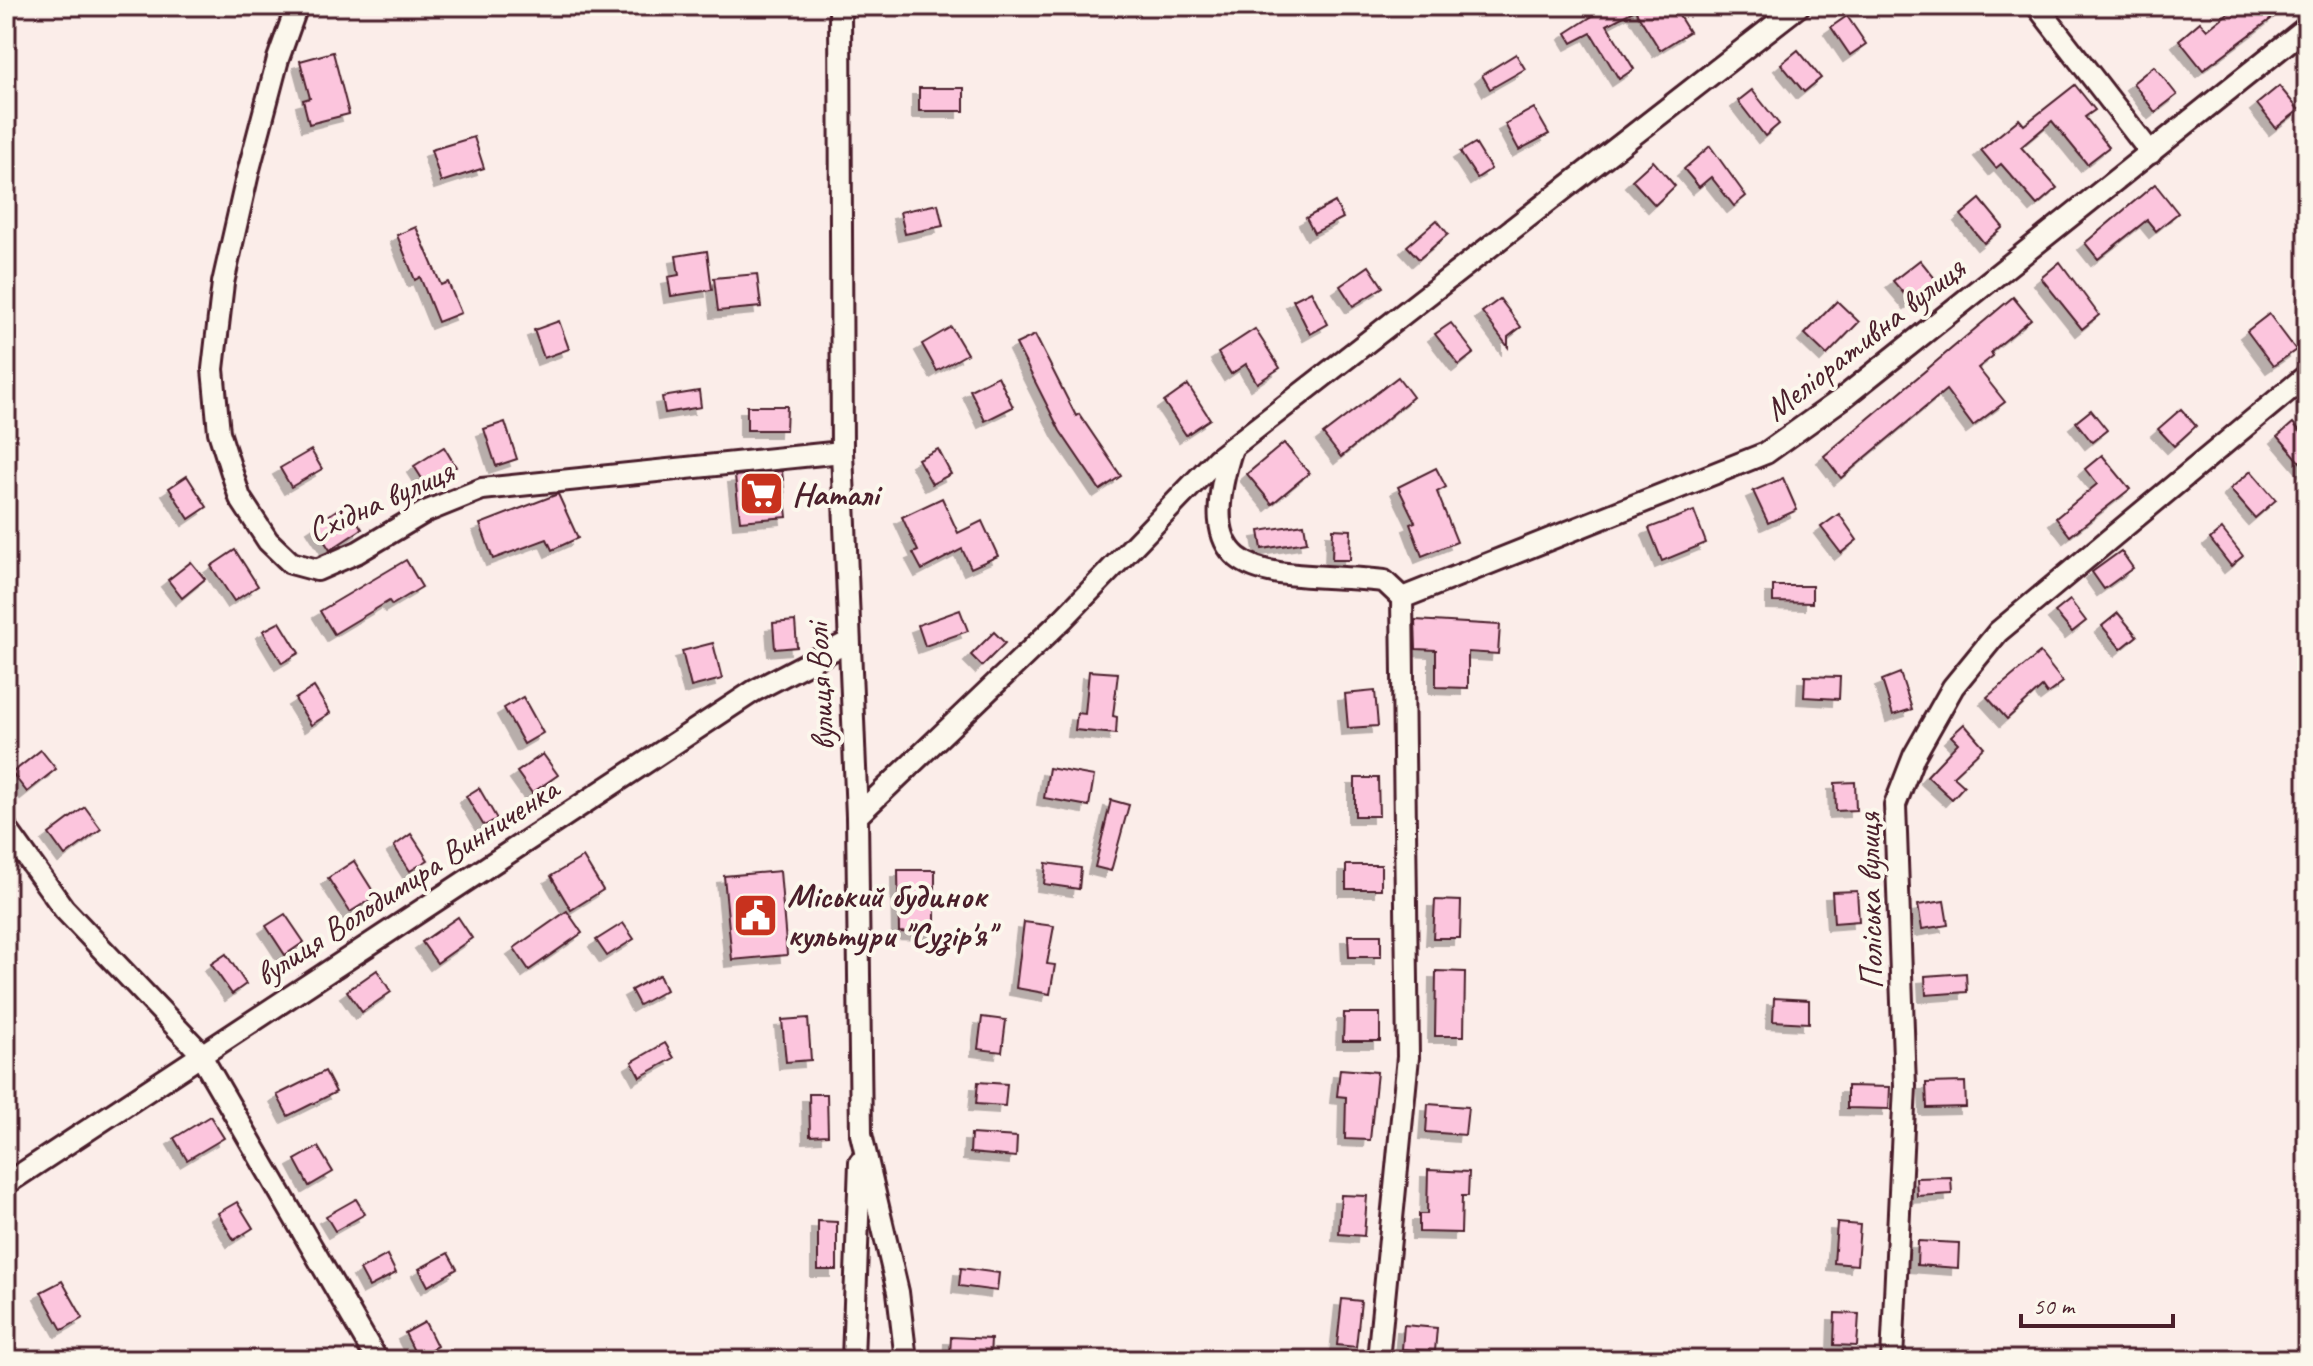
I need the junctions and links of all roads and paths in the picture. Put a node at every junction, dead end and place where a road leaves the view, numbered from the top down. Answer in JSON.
{"nodes":[{"id":1,"x":297,"y":6,"type":"edge"},
{"id":2,"x":840,"y":6,"type":"edge"},
{"id":3,"x":1799,"y":6,"type":"edge"},
{"id":4,"x":2037,"y":6,"type":"edge"},
{"id":5,"x":2307,"y":27,"type":"edge"},
{"id":6,"x":2151,"y":153,"type":"junction"},
{"id":7,"x":2307,"y":375,"type":"edge"},
{"id":8,"x":1232,"y":448,"type":"junction"},
{"id":9,"x":842,"y":452,"type":"junction"},
{"id":10,"x":1402,"y":598,"type":"junction"},
{"id":11,"x":848,"y":642,"type":"junction"},
{"id":12,"x":857,"y":816,"type":"junction"},
{"id":13,"x":6,"y":828,"type":"edge"},
{"id":14,"x":200,"y":1055,"type":"junction"},
{"id":15,"x":861,"y":1134,"type":"junction"},
{"id":16,"x":6,"y":1184,"type":"edge"},
{"id":17,"x":377,"y":1360,"type":"edge"},
{"id":18,"x":853,"y":1360,"type":"edge"},
{"id":19,"x":906,"y":1360,"type":"edge"},
{"id":20,"x":1378,"y":1360,"type":"edge"},
{"id":21,"x":1892,"y":1360,"type":"edge"}],
"edges":[{"from":1,"to":9,"type":"street","name":"Східна вулиця"},
{"from":2,"to":9,"type":"street","name":"вулиця Волі"},
{"from":3,"to":8,"type":"street"},
{"from":4,"to":6,"type":"street"},
{"from":5,"to":6,"type":"street","name":"Меліоративна вулиця"},
{"from":6,"to":10,"type":"street","name":"Меліоративна вулиця"},
{"from":7,"to":21,"type":"street","name":"Поліська вулиця"},
{"from":8,"to":10,"type":"street"},
{"from":8,"to":12,"type":"street"},
{"from":9,"to":11,"type":"street","name":"вулиця Волі"},
{"from":10,"to":20,"type":"street"},
{"from":11,"to":12,"type":"street","name":"вулиця Волі"},
{"from":11,"to":14,"type":"street","name":"вулиця Володимира Винниченка"},
{"from":12,"to":15,"type":"street","name":"вулиця Волі"},
{"from":13,"to":14,"type":"street"},
{"from":14,"to":16,"type":"street","name":"вулиця Володимира Винниченка"},
{"from":14,"to":17,"type":"street"},
{"from":15,"to":18,"type":"street"},
{"from":15,"to":19,"type":"street","name":"вулиця Волі"}]}
